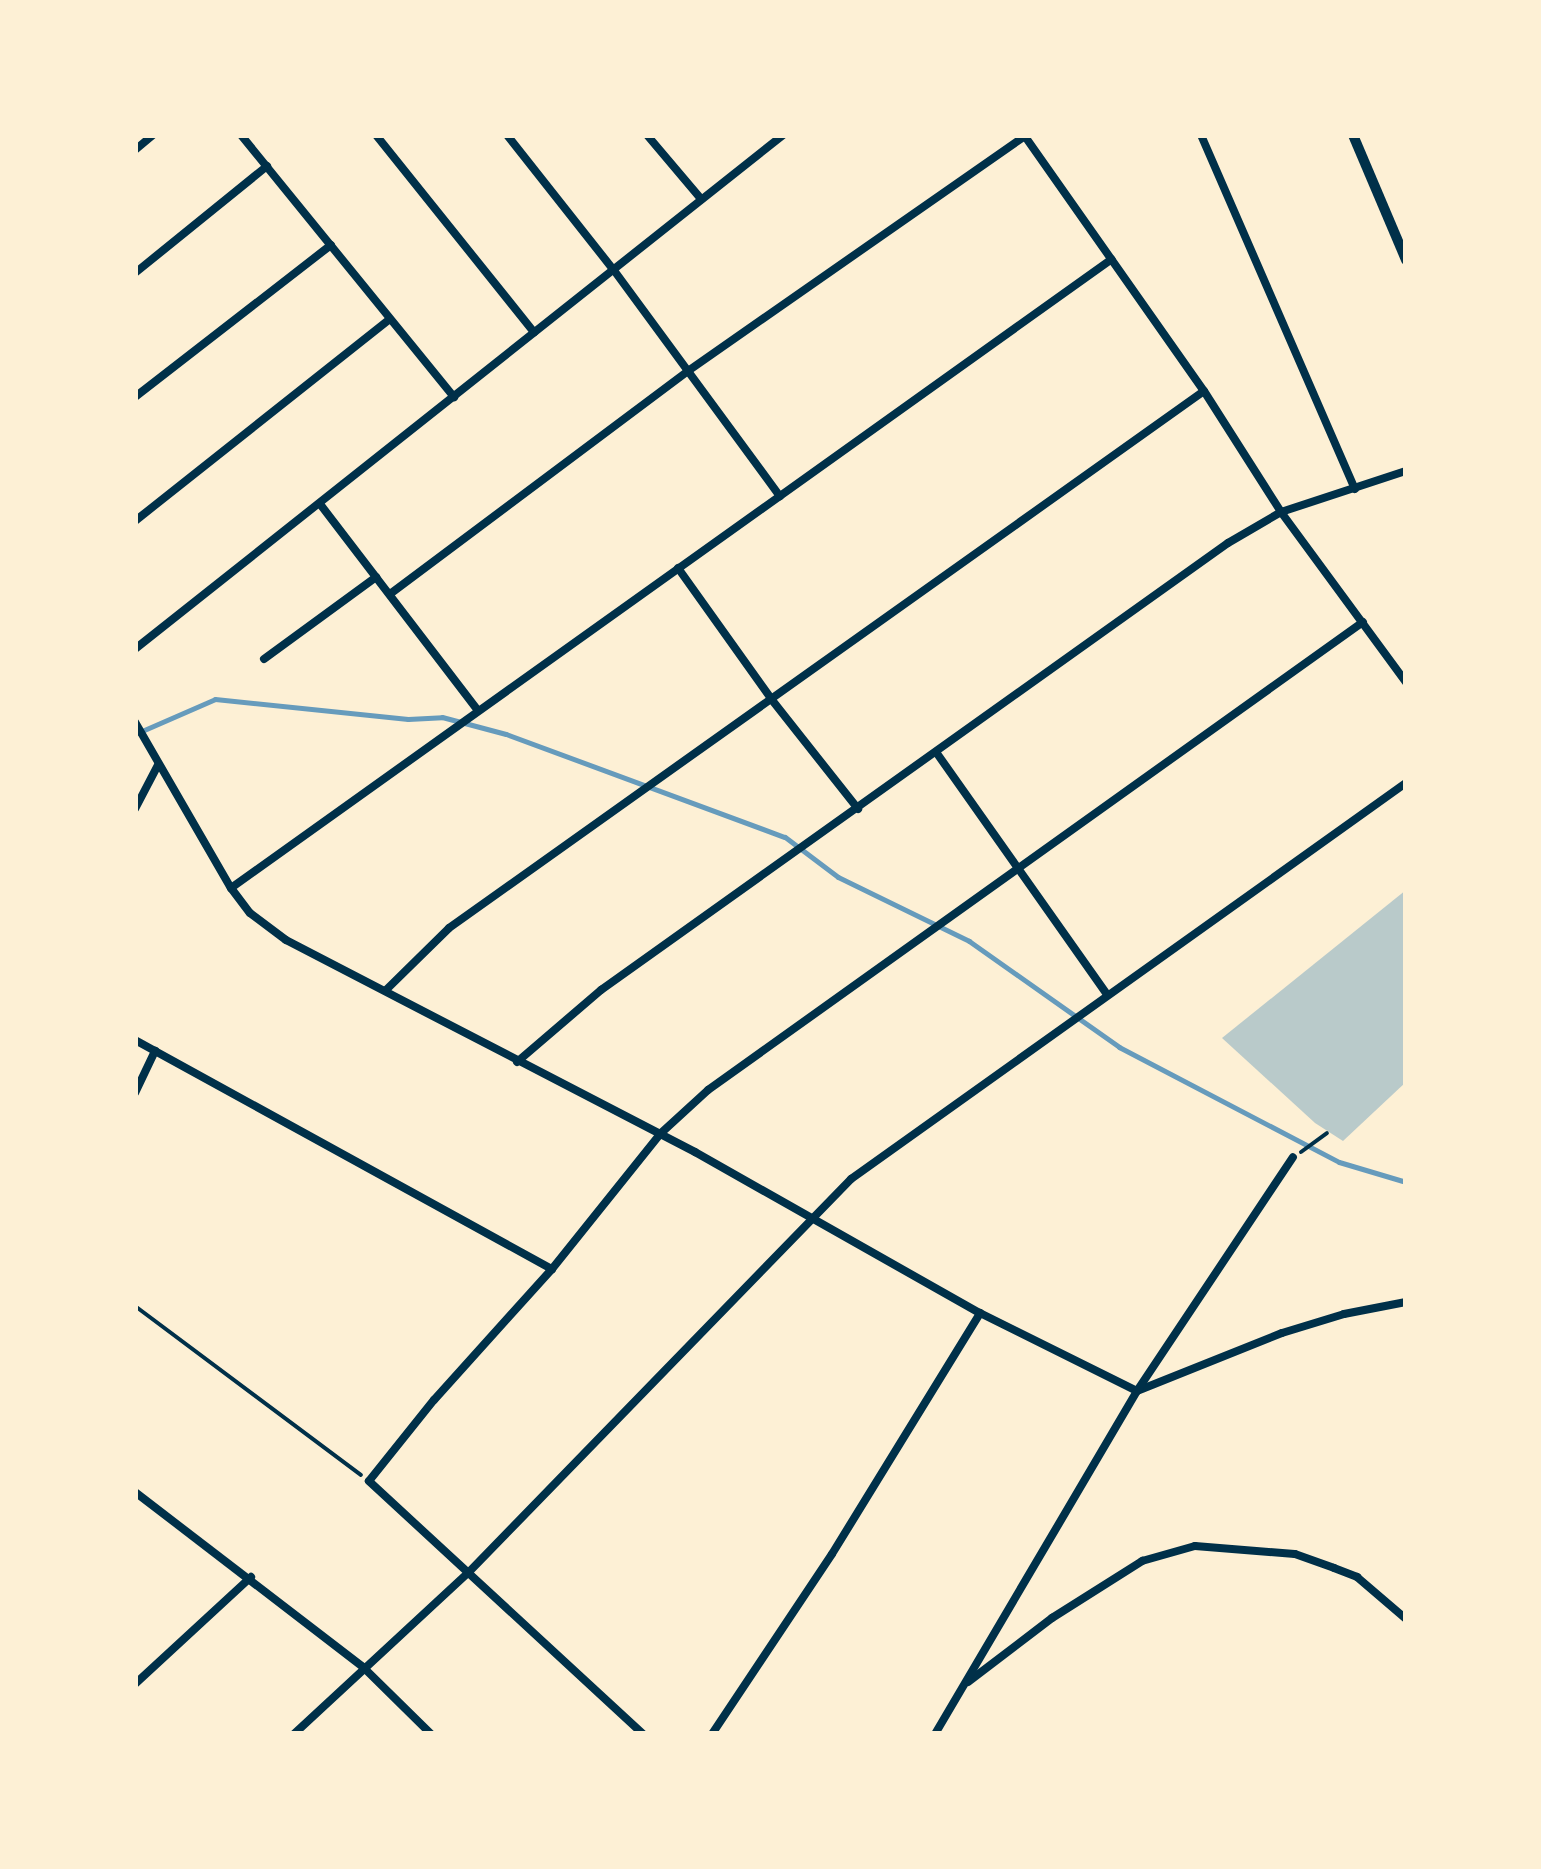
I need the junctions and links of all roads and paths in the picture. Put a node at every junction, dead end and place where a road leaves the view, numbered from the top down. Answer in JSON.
{"nodes":[{"id":1,"x":153,"y":135,"type":"edge"},
{"id":2,"x":241,"y":135,"type":"edge"},
{"id":3,"x":376,"y":135,"type":"edge"},
{"id":4,"x":507,"y":135,"type":"edge"},
{"id":5,"x":647,"y":135,"type":"edge"},
{"id":6,"x":1201,"y":135,"type":"edge"},
{"id":7,"x":1353,"y":135,"type":"edge"},
{"id":8,"x":779,"y":136,"type":"edge"},
{"id":9,"x":1024,"y":136,"type":"edge"},
{"id":10,"x":135,"y":150,"type":"edge"},
{"id":11,"x":268,"y":166,"type":"junction"},
{"id":12,"x":701,"y":199,"type":"junction"},
{"id":13,"x":331,"y":245,"type":"junction"},
{"id":14,"x":1112,"y":259,"type":"junction"},
{"id":15,"x":1406,"y":260,"type":"edge"},
{"id":16,"x":613,"y":268,"type":"junction"},
{"id":17,"x":135,"y":272,"type":"edge"},
{"id":18,"x":390,"y":318,"type":"junction"},
{"id":19,"x":534,"y":332,"type":"junction"},
{"id":20,"x":688,"y":371,"type":"junction"},
{"id":21,"x":1204,"y":392,"type":"junction"},
{"id":22,"x":135,"y":397,"type":"edge"},
{"id":23,"x":454,"y":397,"type":"junction"},
{"id":24,"x":1406,"y":470,"type":"edge"},
{"id":25,"x":1355,"y":489,"type":"junction"},
{"id":26,"x":780,"y":496,"type":"junction"},
{"id":27,"x":320,"y":504,"type":"junction"},
{"id":28,"x":1281,"y":512,"type":"junction"},
{"id":29,"x":135,"y":521,"type":"edge"},
{"id":30,"x":678,"y":568,"type":"junction"},
{"id":31,"x":376,"y":577,"type":"junction"},
{"id":32,"x":390,"y":594,"type":"junction"},
{"id":33,"x":1362,"y":622,"type":"junction"},
{"id":34,"x":135,"y":649,"type":"edge"},
{"id":35,"x":264,"y":658,"type":"dead end"},
{"id":36,"x":1406,"y":682,"type":"edge"},
{"id":37,"x":772,"y":700,"type":"junction"},
{"id":38,"x":476,"y":713,"type":"junction"},
{"id":39,"x":135,"y":722,"type":"edge"},
{"id":40,"x":936,"y":752,"type":"junction"},
{"id":41,"x":157,"y":762,"type":"junction"},
{"id":42,"x":1406,"y":783,"type":"edge"},
{"id":43,"x":135,"y":809,"type":"edge"},
{"id":44,"x":858,"y":810,"type":"junction"},
{"id":45,"x":1018,"y":866,"type":"junction"},
{"id":46,"x":231,"y":888,"type":"junction"},
{"id":47,"x":386,"y":990,"type":"junction"},
{"id":48,"x":1107,"y":994,"type":"junction"},
{"id":49,"x":135,"y":1040,"type":"edge"},
{"id":50,"x":155,"y":1051,"type":"junction"},
{"id":51,"x":516,"y":1062,"type":"junction"},
{"id":52,"x":135,"y":1093,"type":"edge"},
{"id":53,"x":660,"y":1134,"type":"junction"},
{"id":54,"x":1325,"y":1134,"type":"dead end"},
{"id":55,"x":1293,"y":1158,"type":"joint"},
{"id":56,"x":814,"y":1222,"type":"junction"},
{"id":57,"x":552,"y":1269,"type":"junction"},
{"id":58,"x":1406,"y":1302,"type":"edge"},
{"id":59,"x":135,"y":1306,"type":"edge"},
{"id":60,"x":980,"y":1313,"type":"junction"},
{"id":61,"x":1136,"y":1390,"type":"junction"},
{"id":62,"x":369,"y":1481,"type":"junction"},
{"id":63,"x":135,"y":1492,"type":"edge"},
{"id":64,"x":466,"y":1574,"type":"junction"},
{"id":65,"x":251,"y":1577,"type":"junction"},
{"id":66,"x":1406,"y":1620,"type":"edge"},
{"id":67,"x":135,"y":1667,"type":"edge"},
{"id":68,"x":363,"y":1667,"type":"junction"},
{"id":69,"x":145,"y":1674,"type":"junction"},
{"id":70,"x":135,"y":1684,"type":"edge"},
{"id":71,"x":964,"y":1685,"type":"junction"},
{"id":72,"x":294,"y":1734,"type":"edge"},
{"id":73,"x":432,"y":1734,"type":"edge"},
{"id":74,"x":643,"y":1734,"type":"edge"},
{"id":75,"x":712,"y":1734,"type":"edge"},
{"id":76,"x":935,"y":1734,"type":"edge"}],
"edges":[{"from":1,"to":10,"type":"street"},
{"from":2,"to":11,"type":"street"},
{"from":3,"to":19,"type":"street"},
{"from":4,"to":16,"type":"street"},
{"from":5,"to":12,"type":"street"},
{"from":6,"to":25,"type":"street"},
{"from":7,"to":15,"type":"street"},
{"from":8,"to":12,"type":"street"},
{"from":9,"to":14,"type":"street"},
{"from":9,"to":20,"type":"street"},
{"from":11,"to":13,"type":"street"},
{"from":11,"to":17,"type":"street"},
{"from":12,"to":16,"type":"street"},
{"from":13,"to":18,"type":"street"},
{"from":13,"to":22,"type":"street"},
{"from":14,"to":21,"type":"street"},
{"from":14,"to":26,"type":"street"},
{"from":16,"to":19,"type":"street"},
{"from":16,"to":20,"type":"street"},
{"from":18,"to":23,"type":"street"},
{"from":18,"to":29,"type":"street"},
{"from":19,"to":23,"type":"street"},
{"from":20,"to":26,"type":"street"},
{"from":20,"to":32,"type":"street"},
{"from":21,"to":28,"type":"street"},
{"from":21,"to":37,"type":"street"},
{"from":23,"to":27,"type":"street"},
{"from":24,"to":25,"type":"street"},
{"from":25,"to":28,"type":"street"},
{"from":26,"to":30,"type":"street"},
{"from":27,"to":31,"type":"street"},
{"from":27,"to":34,"type":"street"},
{"from":28,"to":33,"type":"street"},
{"from":28,"to":40,"type":"street"},
{"from":30,"to":37,"type":"street"},
{"from":30,"to":38,"type":"street"},
{"from":31,"to":32,"type":"street"},
{"from":31,"to":35,"type":"street"},
{"from":32,"to":38,"type":"street"},
{"from":33,"to":36,"type":"street"},
{"from":33,"to":45,"type":"street"},
{"from":37,"to":44,"type":"street"},
{"from":37,"to":47,"type":"street"},
{"from":38,"to":46,"type":"street"},
{"from":39,"to":41,"type":"street"},
{"from":40,"to":44,"type":"street"},
{"from":40,"to":45,"type":"street"},
{"from":41,"to":43,"type":"street"},
{"from":41,"to":46,"type":"street"},
{"from":42,"to":48,"type":"street"},
{"from":44,"to":51,"type":"street"},
{"from":45,"to":48,"type":"street"},
{"from":45,"to":53,"type":"street"},
{"from":46,"to":47,"type":"street"},
{"from":47,"to":51,"type":"street"},
{"from":48,"to":56,"type":"street"},
{"from":49,"to":50,"type":"street"},
{"from":50,"to":52,"type":"street"},
{"from":50,"to":57,"type":"street"},
{"from":51,"to":53,"type":"street"},
{"from":53,"to":56,"type":"street"},
{"from":53,"to":57,"type":"street"},
{"from":54,"to":55,"type":"path"},
{"from":55,"to":61,"type":"street"},
{"from":56,"to":60,"type":"street"},
{"from":56,"to":64,"type":"street"},
{"from":57,"to":62,"type":"street"},
{"from":58,"to":61,"type":"street"},
{"from":59,"to":62,"type":"path"},
{"from":60,"to":61,"type":"street"},
{"from":60,"to":75,"type":"street"},
{"from":61,"to":71,"type":"street"},
{"from":62,"to":64,"type":"street"},
{"from":63,"to":65,"type":"street"},
{"from":64,"to":68,"type":"street"},
{"from":64,"to":74,"type":"street"},
{"from":65,"to":68,"type":"street"},
{"from":65,"to":69,"type":"street"},
{"from":66,"to":71,"type":"street"},
{"from":67,"to":69,"type":"street"},
{"from":68,"to":72,"type":"street"},
{"from":68,"to":73,"type":"street"},
{"from":69,"to":70,"type":"street"},
{"from":71,"to":76,"type":"street"}]}
